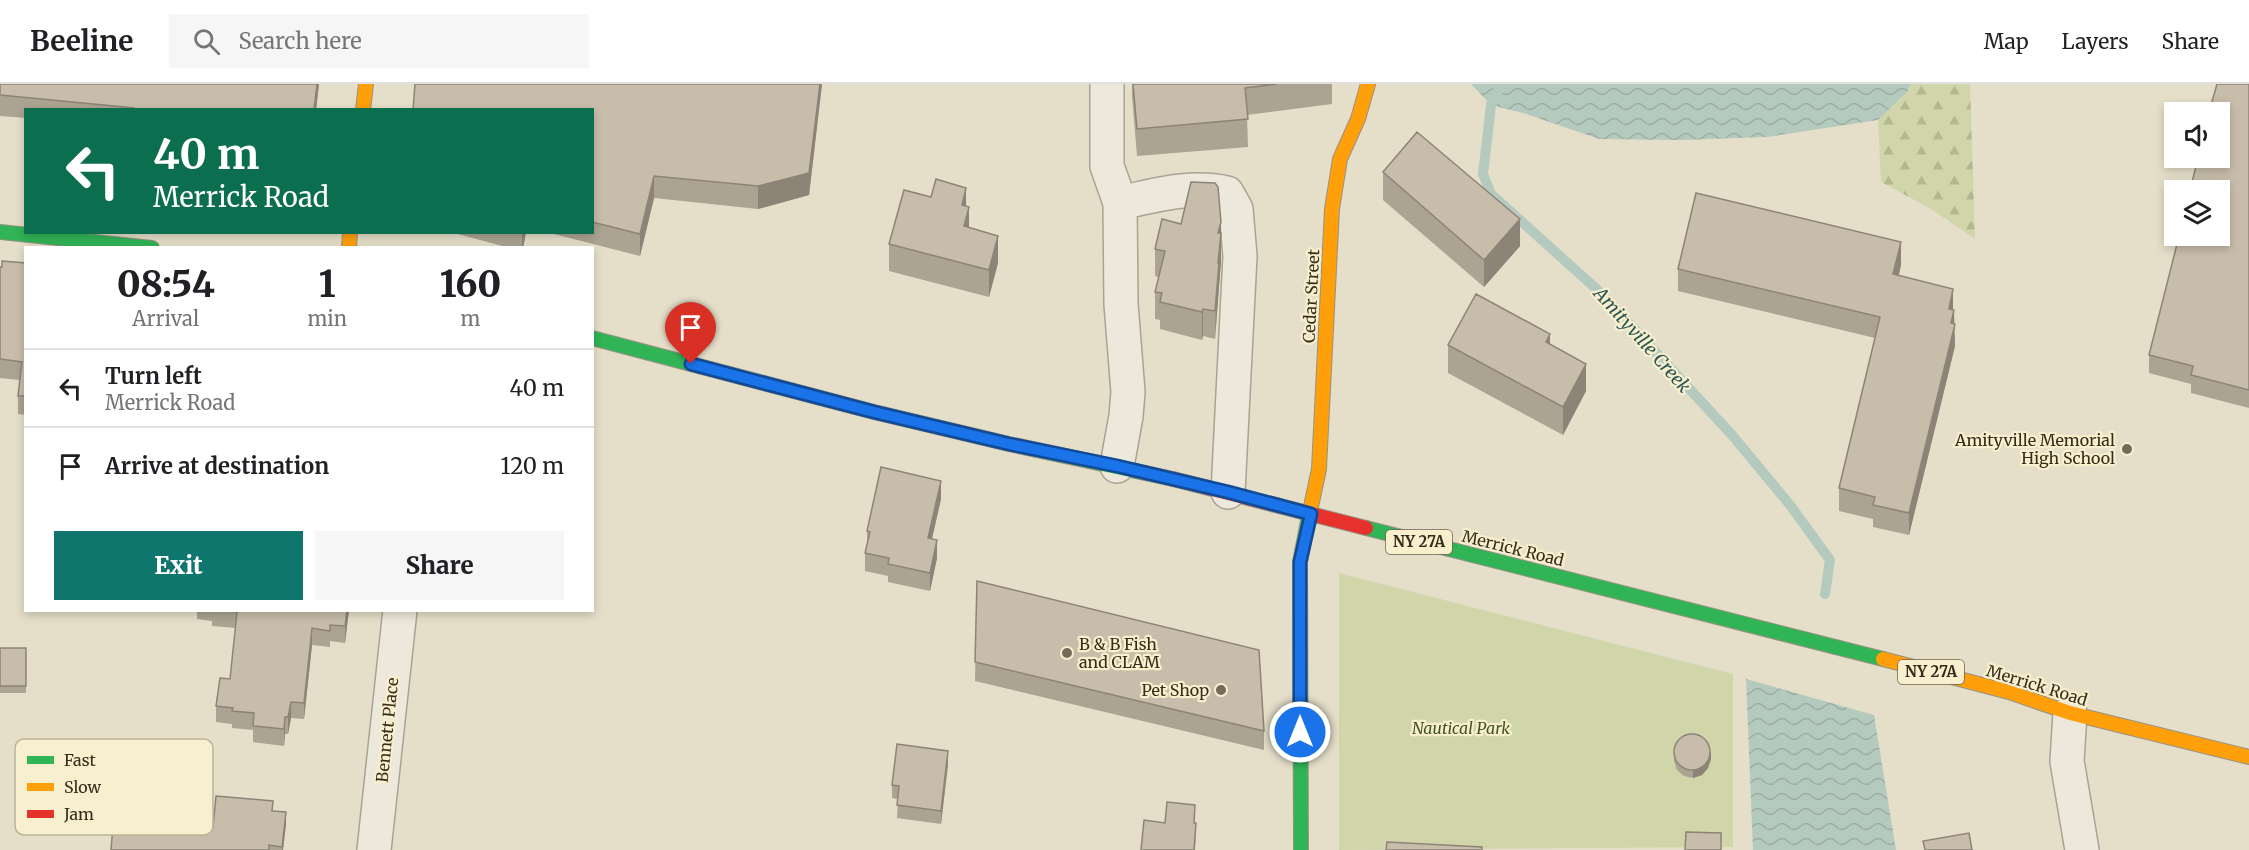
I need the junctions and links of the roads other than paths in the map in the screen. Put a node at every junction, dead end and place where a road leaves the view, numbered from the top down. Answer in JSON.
{"nodes":[{"id":1,"x":366,"y":84,"type":"edge"},
{"id":2,"x":1107,"y":84,"type":"edge"},
{"id":3,"x":1368,"y":84,"type":"edge"},
{"id":4,"x":363,"y":108,"type":"edge"},
{"id":5,"x":1120,"y":203,"type":"junction"},
{"id":6,"x":0,"y":232,"type":"edge"},
{"id":7,"x":133,"y":246,"type":"edge"},
{"id":8,"x":594,"y":339,"type":"edge"},
{"id":9,"x":1117,"y":466,"type":"junction"},
{"id":10,"x":1228,"y":492,"type":"junction"},
{"id":11,"x":1311,"y":514,"type":"junction"},
{"id":12,"x":400,"y":612,"type":"edge"},
{"id":13,"x":2070,"y":713,"type":"junction"},
{"id":14,"x":2249,"y":757,"type":"edge"},
{"id":15,"x":374,"y":850,"type":"edge"},
{"id":16,"x":1301,"y":850,"type":"edge"},
{"id":17,"x":2082,"y":850,"type":"edge"}],
"edges":[{"from":1,"to":4,"type":"main road"},
{"from":2,"to":5,"type":"street"},
{"from":3,"to":11,"type":"main road","name":"Cedar Street"},
{"from":5,"to":9,"type":"street"},
{"from":5,"to":10,"type":"street"},
{"from":6,"to":7,"type":"main road"},
{"from":8,"to":9,"type":"main road","name":"Merrick Road","number":"NY 27A"},
{"from":9,"to":10,"type":"main road","name":"Merrick Road","number":"NY 27A"},
{"from":10,"to":11,"type":"main road","name":"Merrick Road","number":"NY 27A"},
{"from":11,"to":13,"type":"main road","name":"Merrick Road","number":"NY 27A"},
{"from":11,"to":16,"type":"main road","name":"Cedar Street"},
{"from":12,"to":15,"type":"street","name":"Bennett Place"},
{"from":13,"to":14,"type":"main road","name":"Merrick Road","number":"NY 27A"},
{"from":13,"to":17,"type":"street"}]}
